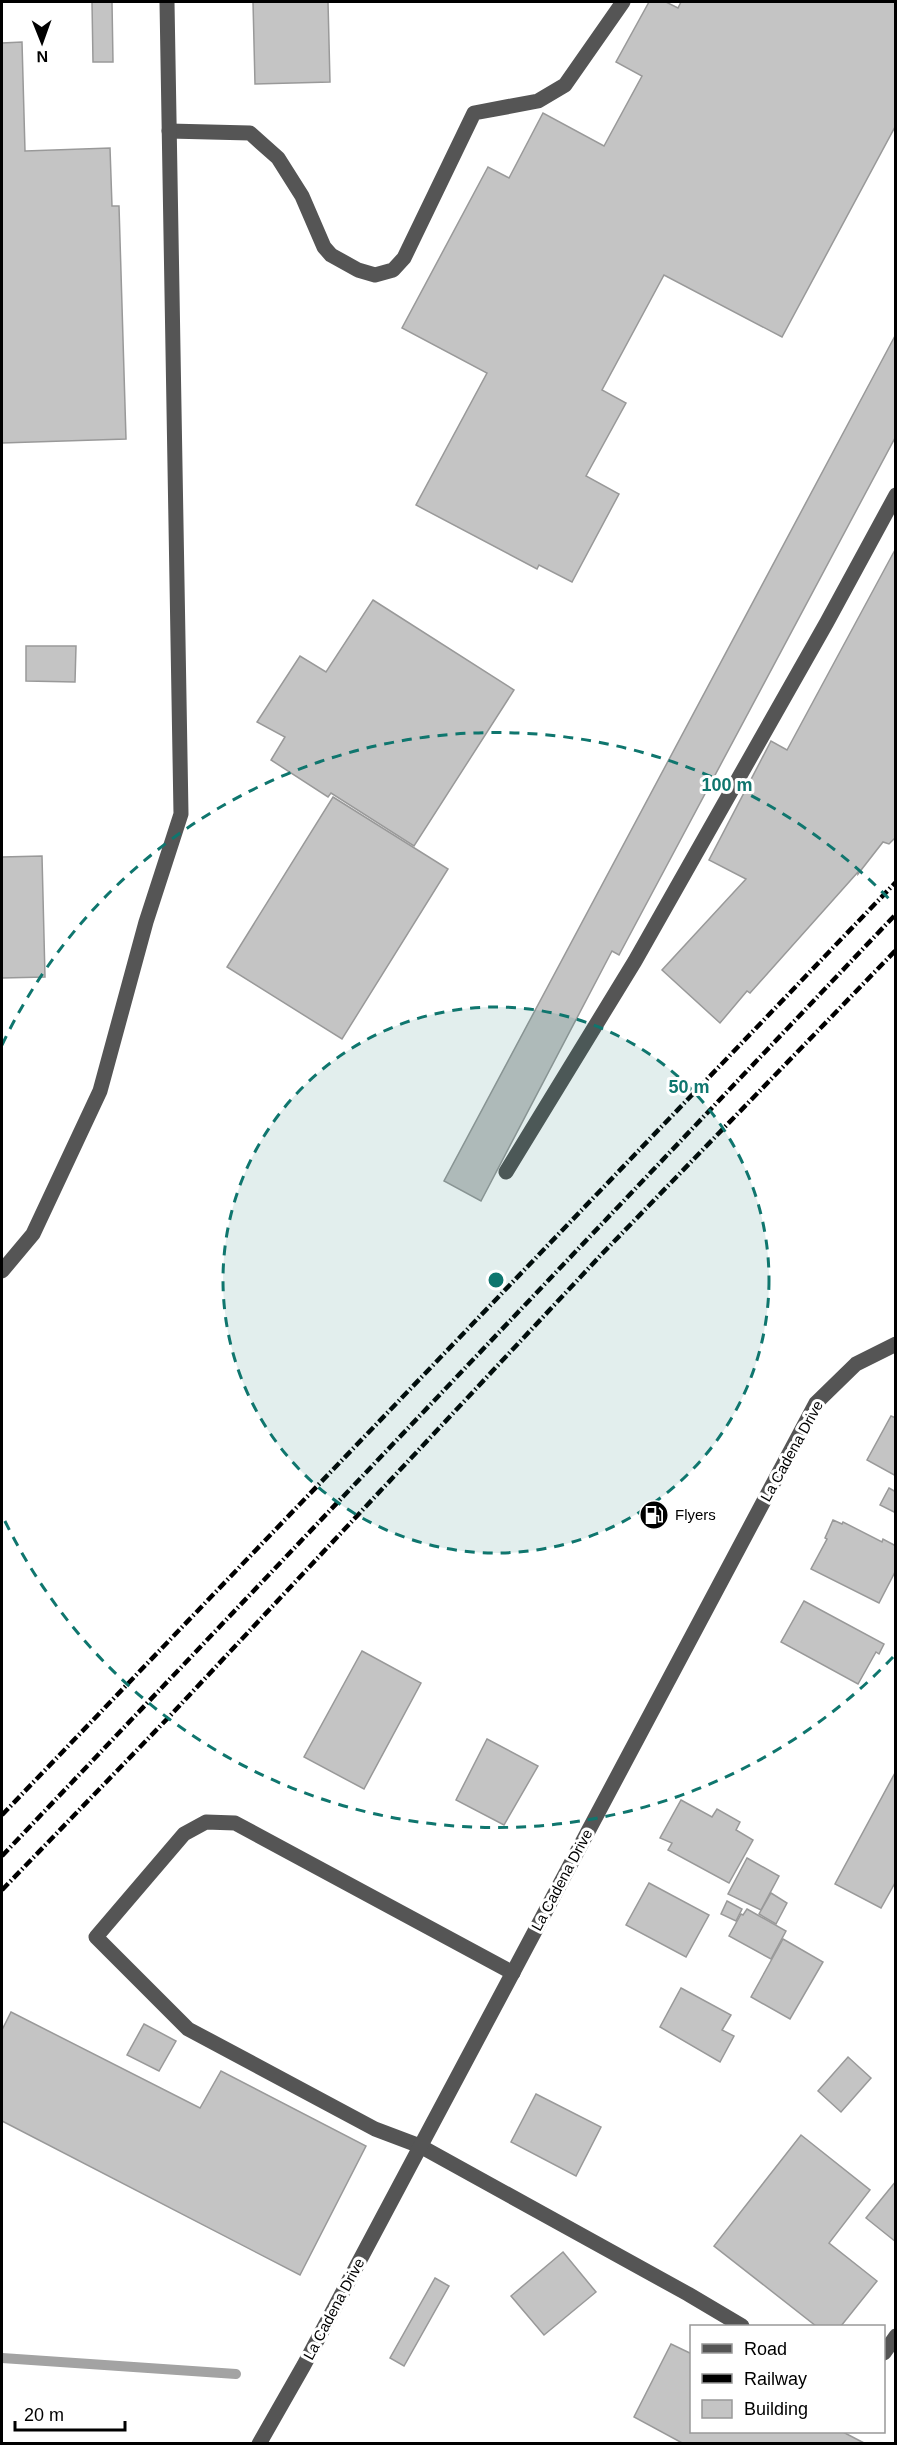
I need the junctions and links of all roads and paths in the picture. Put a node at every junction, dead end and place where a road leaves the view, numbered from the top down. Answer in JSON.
{"nodes":[{"id":1,"x":167,"y":2,"type":"edge"},
{"id":2,"x":622,"y":2,"type":"edge"},
{"id":3,"x":169,"y":131,"type":"junction"},
{"id":4,"x":896,"y":495,"type":"edge"},
{"id":5,"x":506,"y":1172,"type":"dead end"},
{"id":6,"x":2,"y":1271,"type":"edge"},
{"id":7,"x":896,"y":1344,"type":"edge"},
{"id":8,"x":513,"y":1973,"type":"junction"},
{"id":9,"x":420,"y":2146,"type":"junction"},
{"id":10,"x":740,"y":2325,"type":"edge"},
{"id":11,"x":896,"y":2336,"type":"edge"},
{"id":12,"x":885,"y":2352,"type":"edge"},
{"id":13,"x":259,"y":2444,"type":"edge"}],
"edges":[{"from":1,"to":3,"type":"street"},
{"from":2,"to":3,"type":"street"},
{"from":3,"to":6,"type":"street"},
{"from":4,"to":5,"type":"street"},
{"from":7,"to":8,"type":"street","name":"La Cadena Drive"},
{"from":8,"to":9,"type":"street","name":"La Cadena Drive"},
{"from":8,"to":9,"type":"street"},
{"from":9,"to":10,"type":"street"},
{"from":9,"to":13,"type":"street","name":"La Cadena Drive"},
{"from":11,"to":12,"type":"street"}]}
